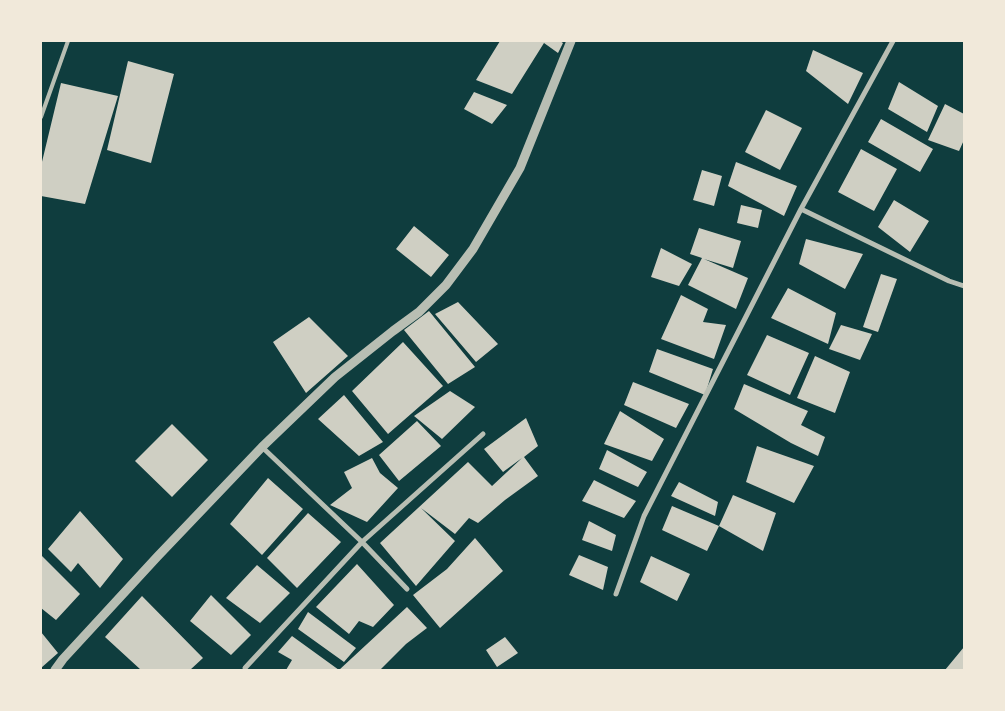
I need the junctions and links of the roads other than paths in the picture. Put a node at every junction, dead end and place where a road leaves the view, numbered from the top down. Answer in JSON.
{"nodes":[{"id":1,"x":68,"y":41,"type":"edge"},
{"id":2,"x":571,"y":41,"type":"edge"},
{"id":3,"x":893,"y":41,"type":"edge"},
{"id":4,"x":41,"y":117,"type":"edge"},
{"id":5,"x":800,"y":209,"type":"junction"},
{"id":6,"x":964,"y":286,"type":"edge"},
{"id":7,"x":483,"y":434,"type":"dead end"},
{"id":8,"x":262,"y":447,"type":"junction"},
{"id":9,"x":362,"y":542,"type":"junction"},
{"id":10,"x":408,"y":589,"type":"dead end"},
{"id":11,"x":616,"y":594,"type":"dead end"},
{"id":12,"x":245,"y":668,"type":"dead end"},
{"id":13,"x":55,"y":670,"type":"edge"}],
"edges":[{"from":1,"to":4,"type":"lane"},
{"from":2,"to":8,"type":"street"},
{"from":3,"to":5,"type":"street"},
{"from":5,"to":6,"type":"street"},
{"from":5,"to":11,"type":"street"},
{"from":7,"to":9,"type":"street"},
{"from":8,"to":9,"type":"street"},
{"from":8,"to":13,"type":"street"},
{"from":9,"to":10,"type":"street"},
{"from":9,"to":12,"type":"street"}]}
